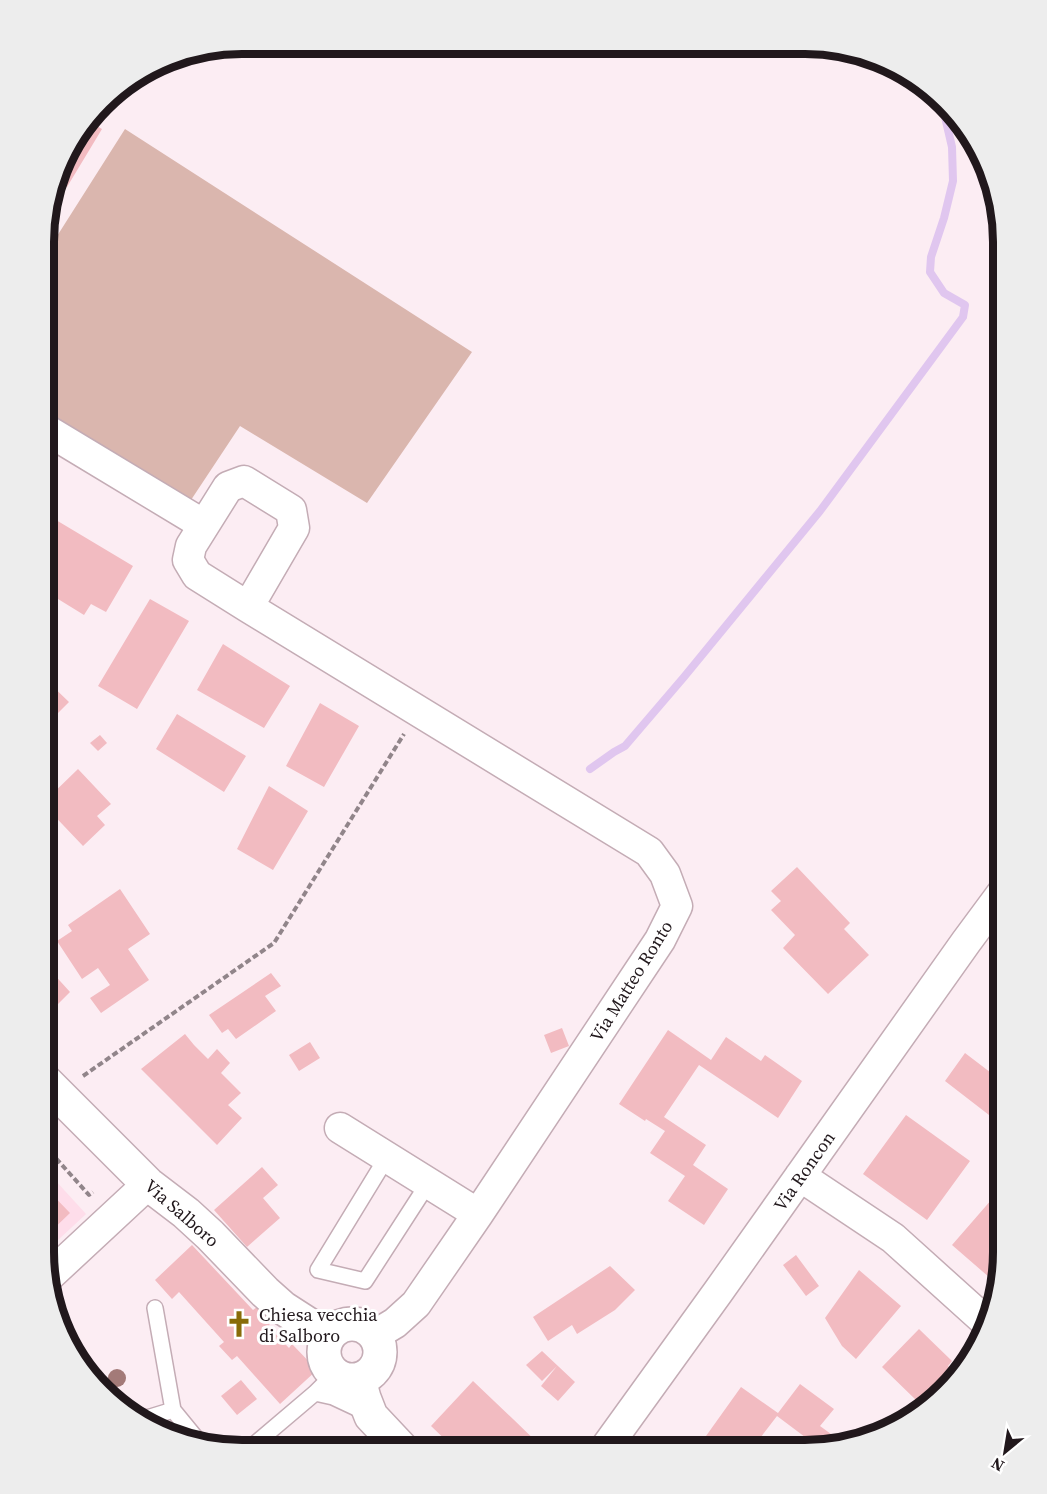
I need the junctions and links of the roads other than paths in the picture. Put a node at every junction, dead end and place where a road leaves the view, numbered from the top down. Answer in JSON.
{"nodes":[{"id":1,"x":54,"y":434,"type":"edge"},
{"id":2,"x":204,"y":525,"type":"junction"},
{"id":3,"x":248,"y":607,"type":"junction"},
{"id":4,"x":993,"y":905,"type":"edge"},
{"id":5,"x":54,"y":1090,"type":"edge"},
{"id":6,"x":340,"y":1128,"type":"dead end"},
{"id":7,"x":387,"y":1157,"type":"junction"},
{"id":8,"x":800,"y":1176,"type":"junction"},
{"id":9,"x":429,"y":1182,"type":"junction"},
{"id":10,"x":148,"y":1184,"type":"junction"},
{"id":11,"x":478,"y":1214,"type":"junction"},
{"id":12,"x":55,"y":1270,"type":"edge"},
{"id":13,"x":155,"y":1308,"type":"dead end"},
{"id":14,"x":981,"y":1317,"type":"edge"},
{"id":15,"x":375,"y":1335,"type":"junction"},
{"id":16,"x":328,"y":1337,"type":"junction"},
{"id":17,"x":336,"y":1382,"type":"junction"},
{"id":18,"x":173,"y":1410,"type":"junction"},
{"id":19,"x":371,"y":1416,"type":"junction"},
{"id":20,"x":152,"y":1417,"type":"edge"},
{"id":21,"x":192,"y":1434,"type":"edge"},
{"id":22,"x":261,"y":1440,"type":"edge"},
{"id":23,"x":394,"y":1440,"type":"edge"},
{"id":24,"x":614,"y":1440,"type":"edge"}],
"edges":[{"from":1,"to":2,"type":"street"},
{"from":2,"to":3,"type":"street","name":"Via Matteo Ronto"},
{"from":2,"to":3,"type":"street","name":"Via Matteo Ronto"},
{"from":3,"to":11,"type":"street","name":"Via Matteo Ronto"},
{"from":4,"to":8,"type":"street","name":"Via Roncon"},
{"from":5,"to":10,"type":"street","name":"Via Salboro"},
{"from":6,"to":7,"type":"street"},
{"from":7,"to":9,"type":"street"},
{"from":7,"to":9,"type":"lane"},
{"from":8,"to":14,"type":"street"},
{"from":8,"to":24,"type":"street","name":"Via Roncon"},
{"from":9,"to":11,"type":"street"},
{"from":10,"to":12,"type":"street"},
{"from":10,"to":16,"type":"street","name":"Via Salboro"},
{"from":11,"to":15,"type":"street","name":"Via Matteo Ronto"},
{"from":13,"to":18,"type":"lane"},
{"from":15,"to":16,"type":"street"},
{"from":15,"to":17,"type":"street"},
{"from":16,"to":17,"type":"street"},
{"from":17,"to":19,"type":"street"},
{"from":17,"to":19,"type":"lane"},
{"from":17,"to":22,"type":"lane"},
{"from":18,"to":20,"type":"lane"},
{"from":18,"to":21,"type":"lane"},
{"from":19,"to":23,"type":"street"}]}
